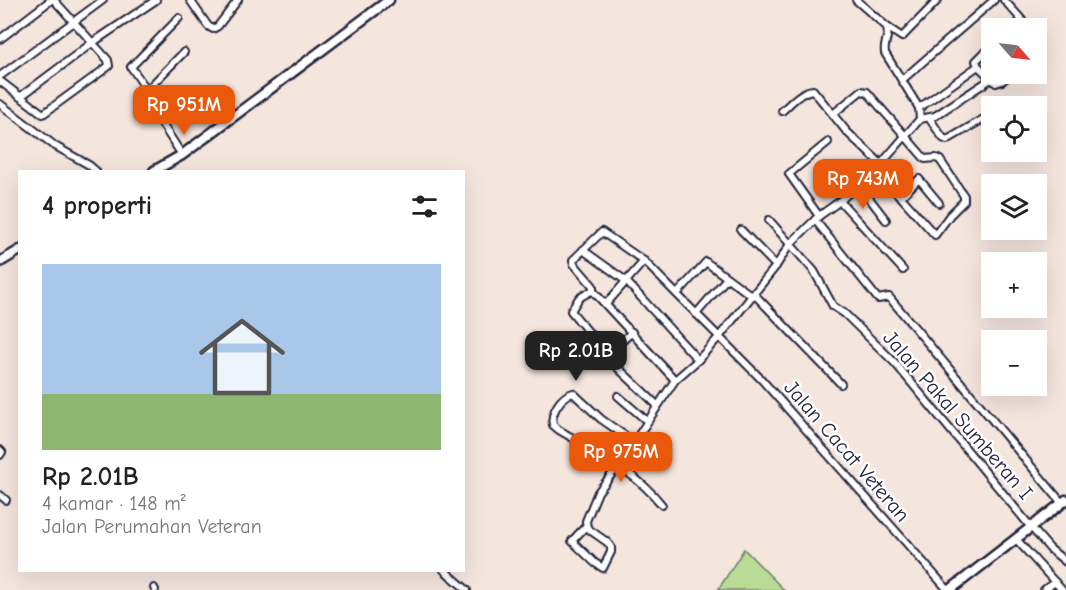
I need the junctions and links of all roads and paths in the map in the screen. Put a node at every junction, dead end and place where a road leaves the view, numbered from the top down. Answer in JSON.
{"nodes":[{"id":1,"x":52,"y":0,"type":"edge"},
{"id":2,"x":103,"y":0,"type":"edge"},
{"id":3,"x":156,"y":0,"type":"edge"},
{"id":4,"x":190,"y":0,"type":"edge"},
{"id":5,"x":201,"y":0,"type":"edge"},
{"id":6,"x":238,"y":0,"type":"edge"},
{"id":7,"x":389,"y":0,"type":"edge"},
{"id":8,"x":856,"y":0,"type":"edge"},
{"id":9,"x":938,"y":0,"type":"edge"},
{"id":10,"x":994,"y":0,"type":"edge"},
{"id":11,"x":1004,"y":0,"type":"edge"},
{"id":12,"x":195,"y":7,"type":"junction"},
{"id":13,"x":179,"y":18,"type":"dead end"},
{"id":14,"x":1020,"y":18,"type":"edge"},
{"id":15,"x":73,"y":22,"type":"junction"},
{"id":16,"x":887,"y":27,"type":"junction"},
{"id":17,"x":0,"y":39,"type":"edge"},
{"id":18,"x":92,"y":43,"type":"junction"},
{"id":19,"x":184,"y":52,"type":"dead end"},
{"id":20,"x":981,"y":55,"type":"edge"},
{"id":21,"x":978,"y":66,"type":"junction"},
{"id":22,"x":981,"y":69,"type":"edge"},
{"id":23,"x":0,"y":76,"type":"edge"},
{"id":24,"x":902,"y":80,"type":"junction"},
{"id":25,"x":0,"y":81,"type":"edge"},
{"id":26,"x":983,"y":84,"type":"edge"},
{"id":27,"x":147,"y":90,"type":"junction"},
{"id":28,"x":20,"y":97,"type":"junction"},
{"id":29,"x":0,"y":104,"type":"edge"},
{"id":30,"x":919,"y":108,"type":"junction"},
{"id":31,"x":782,"y":111,"type":"dead end"},
{"id":32,"x":833,"y":114,"type":"junction"},
{"id":33,"x":929,"y":118,"type":"junction"},
{"id":34,"x":920,"y":119,"type":"junction"},
{"id":35,"x":981,"y":120,"type":"edge"},
{"id":36,"x":905,"y":136,"type":"junction"},
{"id":37,"x":828,"y":142,"type":"dead end"},
{"id":38,"x":182,"y":155,"type":"junction"},
{"id":39,"x":882,"y":165,"type":"junction"},
{"id":40,"x":95,"y":170,"type":"edge"},
{"id":41,"x":156,"y":170,"type":"edge"},
{"id":42,"x":874,"y":171,"type":"junction"},
{"id":43,"x":859,"y":185,"type":"junction"},
{"id":44,"x":901,"y":197,"type":"junction"},
{"id":45,"x":840,"y":201,"type":"junction"},
{"id":46,"x":939,"y":203,"type":"dead end"},
{"id":47,"x":817,"y":218,"type":"junction"},
{"id":48,"x":769,"y":220,"type":"dead end"},
{"id":49,"x":886,"y":220,"type":"dead end"},
{"id":50,"x":741,"y":230,"type":"dead end"},
{"id":51,"x":790,"y":244,"type":"junction"},
{"id":52,"x":582,"y":250,"type":"junction"},
{"id":53,"x":18,"y":251,"type":"edge"},
{"id":54,"x":644,"y":261,"type":"junction"},
{"id":55,"x":0,"y":262,"type":"edge"},
{"id":56,"x":776,"y":266,"type":"junction"},
{"id":57,"x":903,"y":270,"type":"dead end"},
{"id":58,"x":727,"y":278,"type":"junction"},
{"id":59,"x":626,"y":281,"type":"junction"},
{"id":60,"x":593,"y":291,"type":"junction"},
{"id":61,"x":677,"y":294,"type":"junction"},
{"id":62,"x":753,"y":295,"type":"junction"},
{"id":63,"x":606,"y":304,"type":"junction"},
{"id":64,"x":696,"y":314,"type":"junction"},
{"id":65,"x":632,"y":332,"type":"junction"},
{"id":66,"x":719,"y":337,"type":"junction"},
{"id":67,"x":608,"y":354,"type":"junction"},
{"id":68,"x":698,"y":360,"type":"junction"},
{"id":69,"x":675,"y":380,"type":"junction"},
{"id":70,"x":841,"y":384,"type":"dead end"},
{"id":71,"x":618,"y":396,"type":"dead end"},
{"id":72,"x":657,"y":405,"type":"junction"},
{"id":73,"x":646,"y":421,"type":"junction"},
{"id":74,"x":634,"y":442,"type":"junction"},
{"id":75,"x":0,"y":450,"type":"edge"},
{"id":76,"x":0,"y":455,"type":"edge"},
{"id":77,"x":619,"y":465,"type":"junction"},
{"id":78,"x":0,"y":495,"type":"edge"},
{"id":79,"x":6,"y":500,"type":"dead end"},
{"id":80,"x":1064,"y":501,"type":"edge"},
{"id":81,"x":662,"y":505,"type":"dead end"},
{"id":82,"x":1028,"y":524,"type":"junction"},
{"id":83,"x":586,"y":526,"type":"junction"},
{"id":84,"x":1016,"y":539,"type":"junction"},
{"id":85,"x":1066,"y":562,"type":"edge"},
{"id":86,"x":446,"y":572,"type":"edge"},
{"id":87,"x":1055,"y":582,"type":"junction"},
{"id":88,"x":945,"y":585,"type":"edge"},
{"id":89,"x":467,"y":590,"type":"edge"},
{"id":90,"x":1044,"y":590,"type":"edge"},
{"id":91,"x":1062,"y":590,"type":"edge"}],
"edges":[{"from":1,"to":15,"type":"street"},
{"from":1,"to":17,"type":"street"},
{"from":2,"to":15,"type":"street"},
{"from":3,"to":18,"type":"street"},
{"from":4,"to":12,"type":"street"},
{"from":5,"to":12,"type":"street"},
{"from":6,"to":12,"type":"street"},
{"from":7,"to":38,"type":"street"},
{"from":8,"to":16,"type":"street"},
{"from":9,"to":16,"type":"street"},
{"from":10,"to":24,"type":"street"},
{"from":11,"to":14,"type":"street"},
{"from":13,"to":27,"type":"street"},
{"from":15,"to":18,"type":"street"},
{"from":15,"to":23,"type":"street"},
{"from":16,"to":24,"type":"street"},
{"from":18,"to":28,"type":"street"},
{"from":18,"to":28,"type":"street"},
{"from":19,"to":27,"type":"street"},
{"from":20,"to":21,"type":"street"},
{"from":21,"to":22,"type":"street"},
{"from":21,"to":30,"type":"street"},
{"from":24,"to":30,"type":"street"},
{"from":25,"to":28,"type":"street"},
{"from":26,"to":33,"type":"street"},
{"from":27,"to":38,"type":"street"},
{"from":29,"to":40,"type":"street"},
{"from":30,"to":34,"type":"street"},
{"from":31,"to":32,"type":"street"},
{"from":32,"to":36,"type":"street"},
{"from":32,"to":39,"type":"street"},
{"from":33,"to":34,"type":"street"},
{"from":33,"to":35,"type":"street"},
{"from":34,"to":36,"type":"street"},
{"from":36,"to":39,"type":"street"},
{"from":36,"to":44,"type":"street"},
{"from":37,"to":47,"type":"street"},
{"from":38,"to":41,"type":"street"},
{"from":39,"to":42,"type":"street"},
{"from":42,"to":43,"type":"street"},
{"from":42,"to":44,"type":"street"},
{"from":43,"to":45,"type":"street"},
{"from":43,"to":49,"type":"street"},
{"from":44,"to":46,"type":"street"},
{"from":45,"to":47,"type":"street"},
{"from":45,"to":57,"type":"street"},
{"from":47,"to":51,"type":"street"},
{"from":47,"to":80,"type":"street"},
{"from":48,"to":51,"type":"street","name":"Jalan Pakal Sumberan I"},
{"from":50,"to":56,"type":"street"},
{"from":51,"to":56,"type":"street"},
{"from":51,"to":82,"type":"street","name":"Jalan Pakal Sumberan I"},
{"from":52,"to":54,"type":"street","name":"Jalan Cacat Veteran"},
{"from":52,"to":59,"type":"street"},
{"from":52,"to":60,"type":"street"},
{"from":53,"to":55,"type":"street"},
{"from":54,"to":59,"type":"street"},
{"from":54,"to":61,"type":"street","name":"Jalan Cacat Veteran"},
{"from":56,"to":62,"type":"street"},
{"from":58,"to":61,"type":"street"},
{"from":58,"to":62,"type":"street"},
{"from":58,"to":64,"type":"street"},
{"from":59,"to":63,"type":"street"},
{"from":59,"to":68,"type":"street"},
{"from":60,"to":63,"type":"street"},
{"from":60,"to":67,"type":"street"},
{"from":61,"to":64,"type":"street","name":"Jalan Cacat Veteran"},
{"from":62,"to":66,"type":"street"},
{"from":62,"to":70,"type":"street"},
{"from":63,"to":65,"type":"street"},
{"from":64,"to":66,"type":"street","name":"Jalan Cacat Veteran"},
{"from":65,"to":67,"type":"street"},
{"from":65,"to":69,"type":"street"},
{"from":66,"to":68,"type":"street"},
{"from":66,"to":88,"type":"street","name":"Jalan Cacat Veteran"},
{"from":67,"to":72,"type":"street"},
{"from":68,"to":69,"type":"street"},
{"from":69,"to":72,"type":"street"},
{"from":71,"to":73,"type":"street"},
{"from":72,"to":73,"type":"street"},
{"from":73,"to":74,"type":"street"},
{"from":74,"to":77,"type":"street"},
{"from":74,"to":77,"type":"street"},
{"from":75,"to":76,"type":"street"},
{"from":77,"to":81,"type":"street"},
{"from":77,"to":83,"type":"street"},
{"from":78,"to":79,"type":"street"},
{"from":80,"to":82,"type":"street"},
{"from":82,"to":84,"type":"street"},
{"from":82,"to":85,"type":"street","name":"Jalan Pakal Sumberan I"},
{"from":83,"to":83,"type":"street"},
{"from":84,"to":87,"type":"street"},
{"from":84,"to":88,"type":"street"},
{"from":86,"to":89,"type":"street"},
{"from":87,"to":90,"type":"street"},
{"from":87,"to":91,"type":"street"}]}
